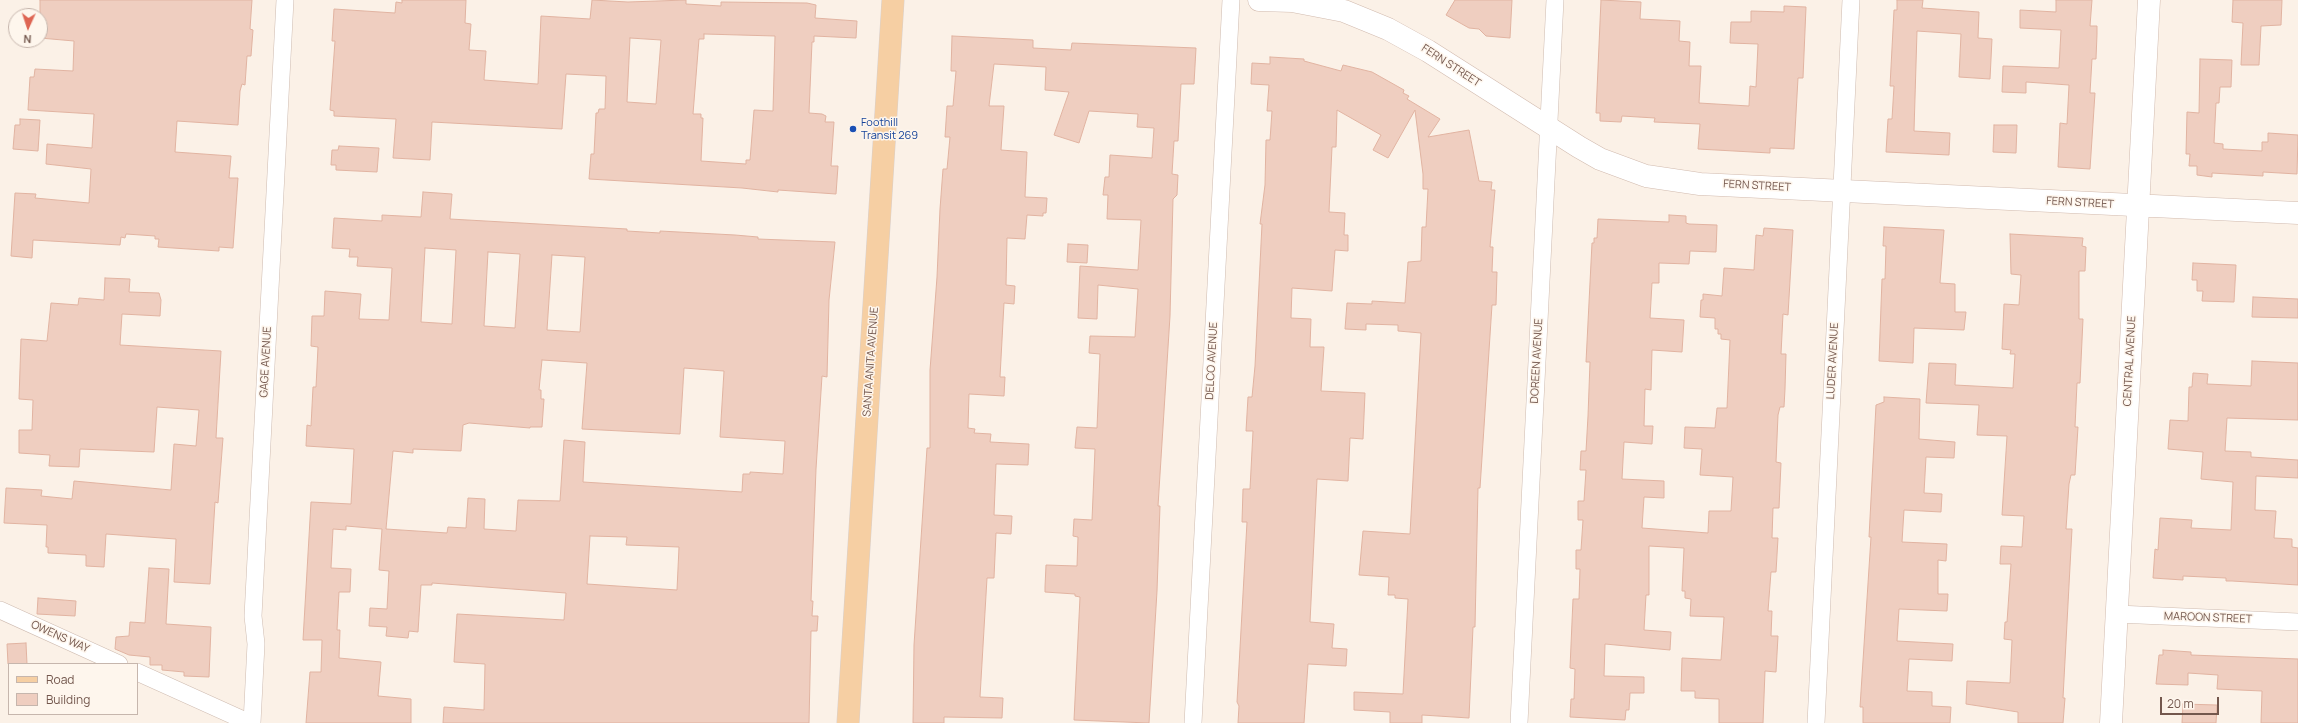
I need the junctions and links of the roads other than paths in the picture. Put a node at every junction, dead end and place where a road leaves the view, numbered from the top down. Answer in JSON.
{"nodes":[{"id":1,"x":285,"y":0,"type":"edge"},
{"id":2,"x":893,"y":0,"type":"edge"},
{"id":3,"x":1231,"y":0,"type":"edge"},
{"id":4,"x":1259,"y":0,"type":"edge"},
{"id":5,"x":1555,"y":0,"type":"edge"},
{"id":6,"x":1851,"y":0,"type":"edge"},
{"id":7,"x":2149,"y":0,"type":"edge"},
{"id":8,"x":1548,"y":130,"type":"junction"},
{"id":9,"x":1842,"y":191,"type":"junction"},
{"id":10,"x":2138,"y":206,"type":"junction"},
{"id":11,"x":2298,"y":213,"type":"edge"},
{"id":12,"x":0,"y":610,"type":"edge"},
{"id":13,"x":2118,"y":614,"type":"junction"},
{"id":14,"x":2298,"y":622,"type":"edge"},
{"id":15,"x":117,"y":663,"type":"edge"},
{"id":16,"x":138,"y":672,"type":"edge"},
{"id":17,"x":251,"y":723,"type":"edge"},
{"id":18,"x":848,"y":723,"type":"edge"},
{"id":19,"x":1193,"y":723,"type":"edge"},
{"id":20,"x":1519,"y":723,"type":"edge"},
{"id":21,"x":1816,"y":723,"type":"edge"},
{"id":22,"x":2111,"y":723,"type":"edge"}],
"edges":[{"from":1,"to":17,"type":"street","name":"GAGE AVENUE"},
{"from":2,"to":18,"type":"main road","name":"SANTA ANITA AVENUE"},
{"from":3,"to":19,"type":"street","name":"DELCO AVENUE"},
{"from":4,"to":8,"type":"street","name":"FERN STREET"},
{"from":5,"to":8,"type":"street","name":"DOREEN AVENUE"},
{"from":6,"to":9,"type":"street","name":"LUDER AVENUE"},
{"from":7,"to":10,"type":"street","name":"CENTRAL AVENUE"},
{"from":8,"to":9,"type":"street","name":"FERN STREET"},
{"from":8,"to":20,"type":"street","name":"DOREEN AVENUE"},
{"from":9,"to":10,"type":"street","name":"FERN STREET"},
{"from":9,"to":21,"type":"street","name":"LUDER AVENUE"},
{"from":10,"to":11,"type":"street","name":"FERN STREET"},
{"from":10,"to":13,"type":"street","name":"CENTRAL AVENUE"},
{"from":12,"to":15,"type":"street","name":"OWENS WAY"},
{"from":13,"to":14,"type":"street","name":"MAROON STREET"},
{"from":13,"to":22,"type":"street","name":"CENTRAL AVENUE"},
{"from":16,"to":17,"type":"street"}]}
